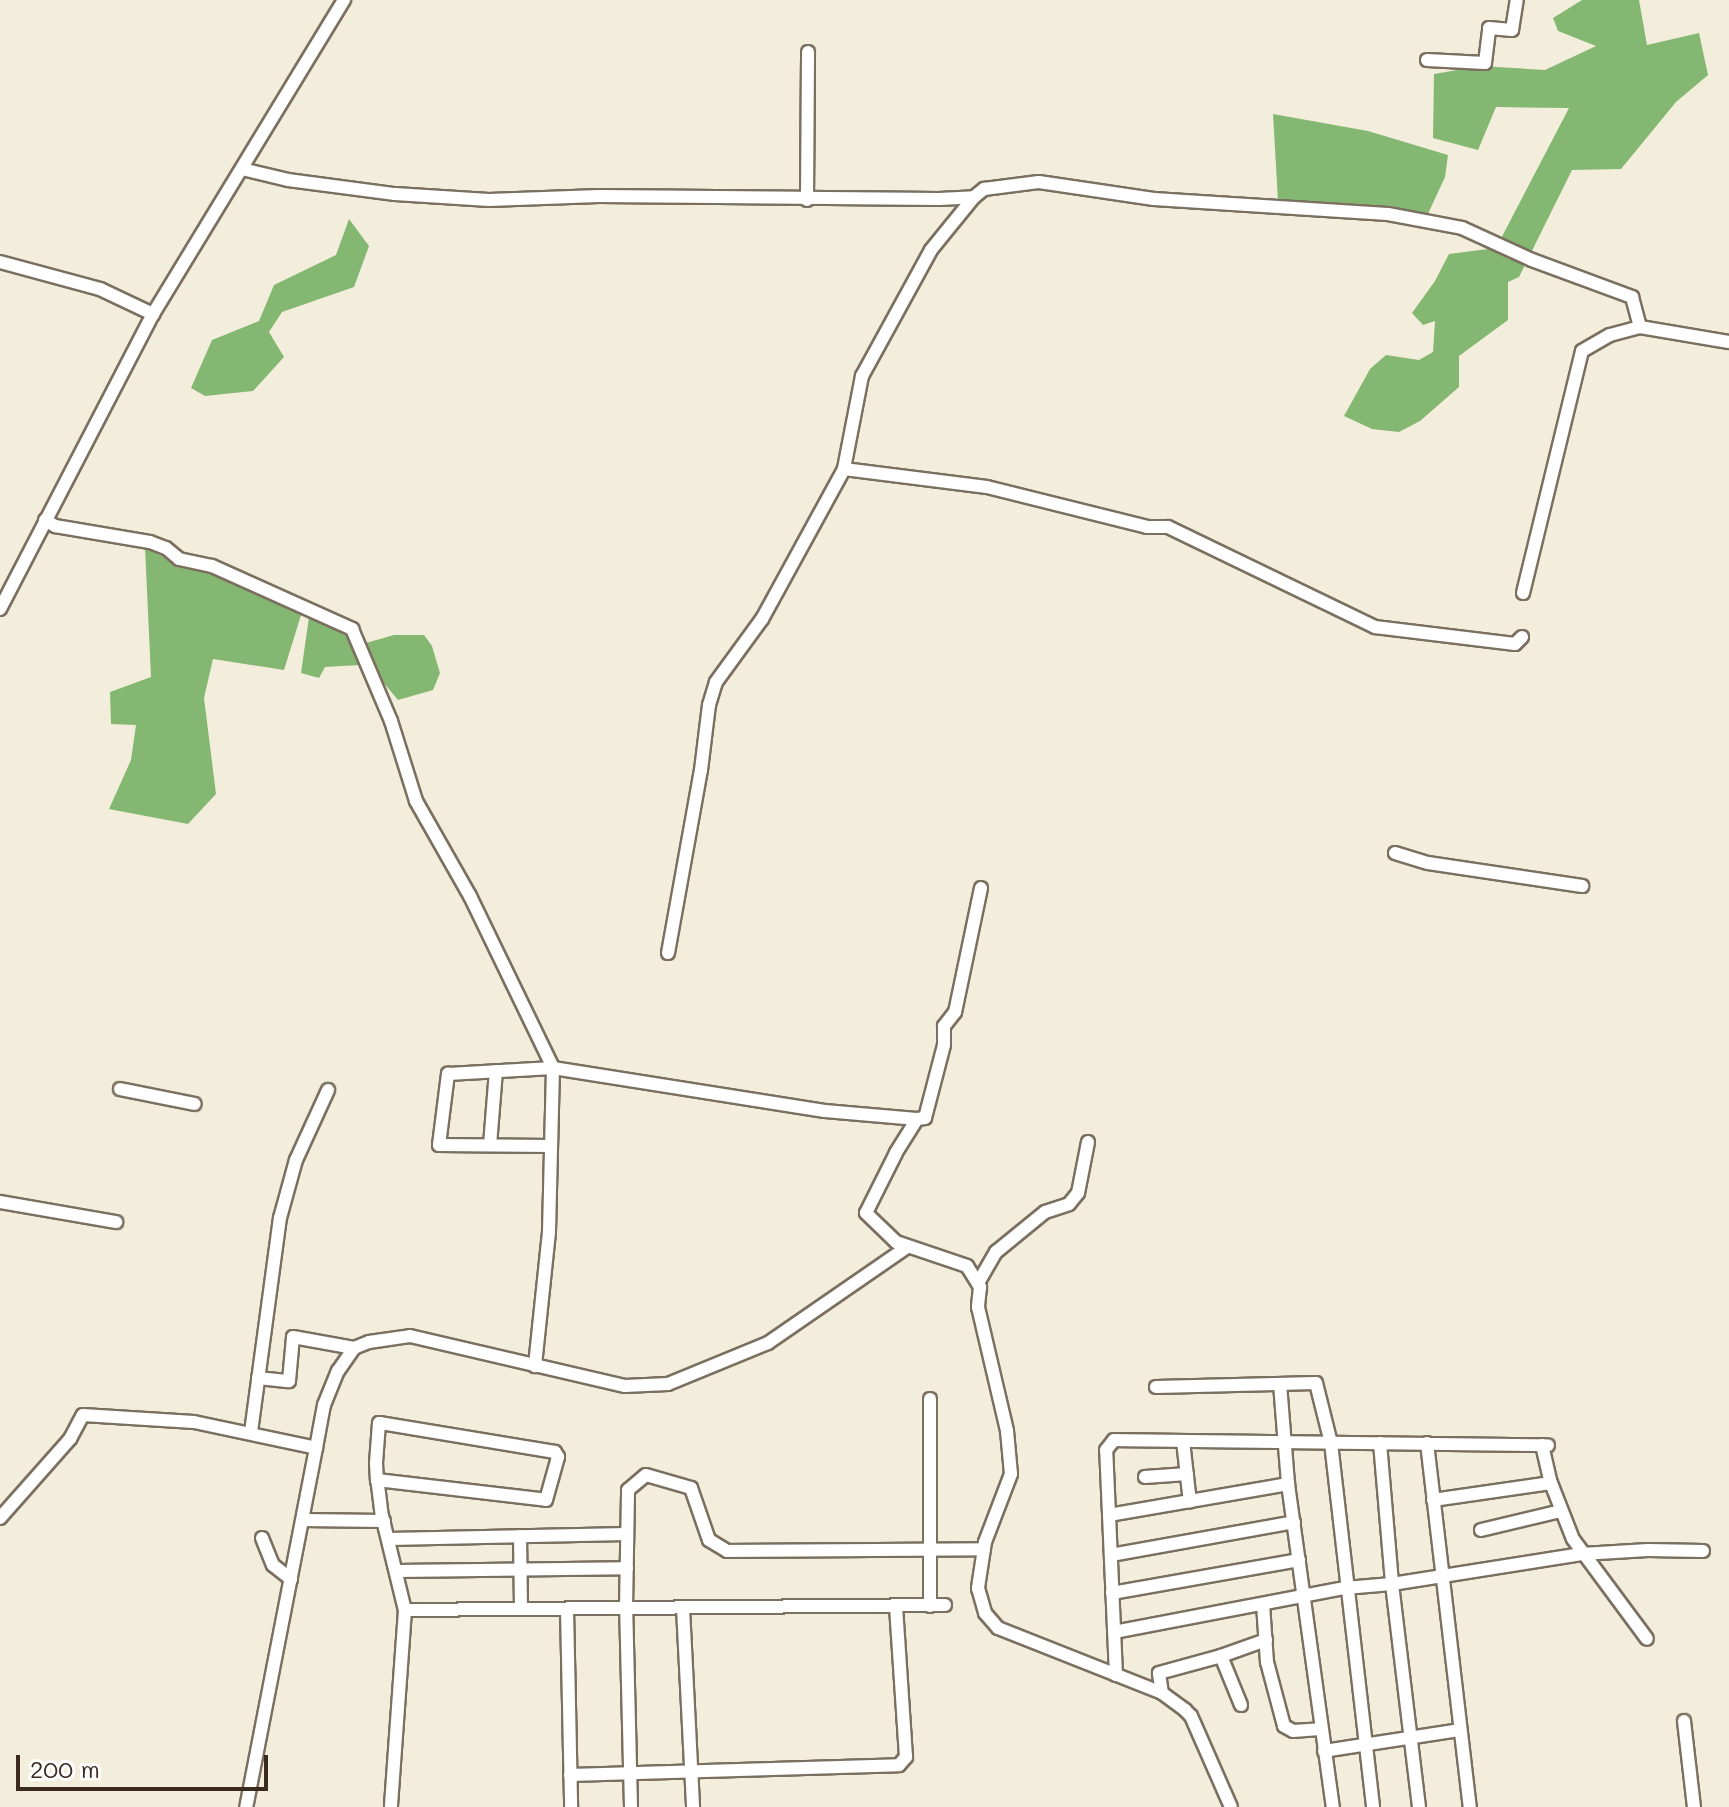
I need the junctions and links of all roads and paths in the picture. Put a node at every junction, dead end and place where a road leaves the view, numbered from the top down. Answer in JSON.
{"nodes":[{"id":1,"x":344,"y":0,"type":"edge"},
{"id":2,"x":1517,"y":0,"type":"edge"},
{"id":3,"x":808,"y":52,"type":"dead end"},
{"id":4,"x":1427,"y":60,"type":"dead end"},
{"id":5,"x":242,"y":169,"type":"junction"},
{"id":6,"x":974,"y":197,"type":"junction"},
{"id":7,"x":807,"y":200,"type":"junction"},
{"id":8,"x":0,"y":262,"type":"edge"},
{"id":9,"x":153,"y":314,"type":"junction"},
{"id":10,"x":1640,"y":327,"type":"junction"},
{"id":11,"x":1729,"y":342,"type":"edge"},
{"id":12,"x":844,"y":469,"type":"junction"},
{"id":13,"x":45,"y":520,"type":"junction"},
{"id":14,"x":1523,"y":593,"type":"dead end"},
{"id":15,"x":0,"y":609,"type":"edge"},
{"id":16,"x":1522,"y":637,"type":"dead end"},
{"id":17,"x":1395,"y":853,"type":"dead end"},
{"id":18,"x":1582,"y":886,"type":"dead end"},
{"id":19,"x":981,"y":888,"type":"dead end"},
{"id":20,"x":668,"y":953,"type":"dead end"},
{"id":21,"x":553,"y":1068,"type":"junction"},
{"id":22,"x":496,"y":1071,"type":"junction"},
{"id":23,"x":120,"y":1089,"type":"dead end"},
{"id":24,"x":328,"y":1090,"type":"dead end"},
{"id":25,"x":195,"y":1104,"type":"dead end"},
{"id":26,"x":917,"y":1119,"type":"junction"},
{"id":27,"x":1088,"y":1142,"type":"dead end"},
{"id":28,"x":490,"y":1145,"type":"junction"},
{"id":29,"x":551,"y":1146,"type":"junction"},
{"id":30,"x":0,"y":1202,"type":"edge"},
{"id":31,"x":116,"y":1222,"type":"dead end"},
{"id":32,"x":907,"y":1247,"type":"junction"},
{"id":33,"x":978,"y":1283,"type":"junction"},
{"id":34,"x":354,"y":1348,"type":"junction"},
{"id":35,"x":535,"y":1366,"type":"junction"},
{"id":36,"x":258,"y":1378,"type":"junction"},
{"id":37,"x":1280,"y":1384,"type":"junction"},
{"id":38,"x":1156,"y":1387,"type":"dead end"},
{"id":39,"x":930,"y":1399,"type":"dead end"},
{"id":40,"x":251,"y":1432,"type":"junction"},
{"id":41,"x":1283,"y":1440,"type":"junction"},
{"id":42,"x":1183,"y":1441,"type":"junction"},
{"id":43,"x":1331,"y":1443,"type":"junction"},
{"id":44,"x":1380,"y":1443,"type":"junction"},
{"id":45,"x":1427,"y":1443,"type":"junction"},
{"id":46,"x":316,"y":1448,"type":"junction"},
{"id":47,"x":1187,"y":1474,"type":"junction"},
{"id":48,"x":1145,"y":1477,"type":"dead end"},
{"id":49,"x":377,"y":1480,"type":"junction"},
{"id":50,"x":1551,"y":1483,"type":"junction"},
{"id":51,"x":1288,"y":1484,"type":"junction"},
{"id":52,"x":1433,"y":1500,"type":"junction"},
{"id":53,"x":1190,"y":1502,"type":"junction"},
{"id":54,"x":1561,"y":1511,"type":"junction"},
{"id":55,"x":1109,"y":1515,"type":"junction"},
{"id":56,"x":0,"y":1518,"type":"edge"},
{"id":57,"x":303,"y":1520,"type":"junction"},
{"id":58,"x":384,"y":1521,"type":"junction"},
{"id":59,"x":1294,"y":1522,"type":"junction"},
{"id":60,"x":1481,"y":1530,"type":"dead end"},
{"id":61,"x":627,"y":1534,"type":"junction"},
{"id":62,"x":520,"y":1536,"type":"junction"},
{"id":63,"x":262,"y":1538,"type":"dead end"},
{"id":64,"x":389,"y":1539,"type":"junction"},
{"id":65,"x":984,"y":1549,"type":"junction"},
{"id":66,"x":930,"y":1550,"type":"junction"},
{"id":67,"x":1703,"y":1551,"type":"dead end"},
{"id":68,"x":1582,"y":1554,"type":"junction"},
{"id":69,"x":1111,"y":1555,"type":"junction"},
{"id":70,"x":1299,"y":1560,"type":"junction"},
{"id":71,"x":627,"y":1568,"type":"junction"},
{"id":72,"x":521,"y":1569,"type":"junction"},
{"id":73,"x":397,"y":1571,"type":"junction"},
{"id":74,"x":1442,"y":1574,"type":"junction"},
{"id":75,"x":291,"y":1579,"type":"junction"},
{"id":76,"x":1392,"y":1584,"type":"junction"},
{"id":77,"x":1345,"y":1588,"type":"junction"},
{"id":78,"x":1112,"y":1593,"type":"junction"},
{"id":79,"x":1303,"y":1596,"type":"junction"},
{"id":80,"x":1263,"y":1604,"type":"junction"},
{"id":81,"x":945,"y":1605,"type":"dead end"},
{"id":82,"x":896,"y":1606,"type":"junction"},
{"id":83,"x":930,"y":1606,"type":"junction"},
{"id":84,"x":626,"y":1608,"type":"junction"},
{"id":85,"x":683,"y":1608,"type":"junction"},
{"id":86,"x":521,"y":1609,"type":"junction"},
{"id":87,"x":567,"y":1609,"type":"junction"},
{"id":88,"x":405,"y":1610,"type":"junction"},
{"id":89,"x":1114,"y":1632,"type":"junction"},
{"id":90,"x":1647,"y":1639,"type":"dead end"},
{"id":91,"x":1266,"y":1640,"type":"junction"},
{"id":92,"x":1221,"y":1656,"type":"junction"},
{"id":93,"x":1116,"y":1675,"type":"junction"},
{"id":94,"x":1162,"y":1693,"type":"junction"},
{"id":95,"x":1241,"y":1705,"type":"dead end"},
{"id":96,"x":1684,"y":1721,"type":"dead end"},
{"id":97,"x":1320,"y":1729,"type":"junction"},
{"id":98,"x":1459,"y":1730,"type":"junction"},
{"id":99,"x":1413,"y":1738,"type":"junction"},
{"id":100,"x":1365,"y":1745,"type":"junction"},
{"id":101,"x":1324,"y":1751,"type":"junction"},
{"id":102,"x":692,"y":1772,"type":"junction"},
{"id":103,"x":631,"y":1773,"type":"junction"},
{"id":104,"x":570,"y":1775,"type":"junction"},
{"id":105,"x":246,"y":1807,"type":"edge"},
{"id":106,"x":391,"y":1807,"type":"edge"},
{"id":107,"x":571,"y":1807,"type":"edge"},
{"id":108,"x":631,"y":1807,"type":"edge"},
{"id":109,"x":693,"y":1807,"type":"edge"},
{"id":110,"x":1231,"y":1807,"type":"edge"},
{"id":111,"x":1333,"y":1807,"type":"edge"},
{"id":112,"x":1373,"y":1807,"type":"edge"},
{"id":113,"x":1419,"y":1807,"type":"edge"},
{"id":114,"x":1470,"y":1807,"type":"edge"},
{"id":115,"x":1694,"y":1807,"type":"edge"}],
"edges":[{"from":1,"to":5,"type":"street"},
{"from":2,"to":4,"type":"street"},
{"from":3,"to":7,"type":"street"},
{"from":5,"to":7,"type":"street"},
{"from":5,"to":9,"type":"street"},
{"from":6,"to":7,"type":"street"},
{"from":6,"to":10,"type":"street"},
{"from":6,"to":12,"type":"street"},
{"from":8,"to":9,"type":"street"},
{"from":9,"to":13,"type":"street"},
{"from":10,"to":11,"type":"street"},
{"from":10,"to":14,"type":"street"},
{"from":12,"to":16,"type":"street"},
{"from":12,"to":20,"type":"street"},
{"from":13,"to":15,"type":"street"},
{"from":13,"to":21,"type":"street"},
{"from":17,"to":18,"type":"street"},
{"from":19,"to":26,"type":"street"},
{"from":21,"to":22,"type":"street"},
{"from":21,"to":26,"type":"street"},
{"from":21,"to":29,"type":"street"},
{"from":22,"to":28,"type":"street"},
{"from":22,"to":28,"type":"street"},
{"from":23,"to":25,"type":"street"},
{"from":24,"to":36,"type":"street"},
{"from":26,"to":32,"type":"street"},
{"from":27,"to":33,"type":"street"},
{"from":28,"to":29,"type":"street"},
{"from":29,"to":35,"type":"street"},
{"from":30,"to":31,"type":"street"},
{"from":32,"to":33,"type":"street"},
{"from":32,"to":35,"type":"street"},
{"from":33,"to":65,"type":"street"},
{"from":34,"to":35,"type":"street"},
{"from":34,"to":36,"type":"street"},
{"from":34,"to":46,"type":"street"},
{"from":36,"to":40,"type":"street"},
{"from":37,"to":38,"type":"street"},
{"from":37,"to":41,"type":"street"},
{"from":37,"to":43,"type":"street"},
{"from":39,"to":66,"type":"street"},
{"from":40,"to":46,"type":"street"},
{"from":40,"to":56,"type":"street"},
{"from":41,"to":42,"type":"street"},
{"from":41,"to":43,"type":"street"},
{"from":41,"to":51,"type":"street"},
{"from":42,"to":47,"type":"street"},
{"from":42,"to":55,"type":"street"},
{"from":43,"to":44,"type":"street"},
{"from":43,"to":77,"type":"street"},
{"from":44,"to":45,"type":"street"},
{"from":44,"to":76,"type":"street"},
{"from":45,"to":50,"type":"street"},
{"from":45,"to":52,"type":"street"},
{"from":46,"to":57,"type":"street"},
{"from":47,"to":48,"type":"street"},
{"from":47,"to":53,"type":"street"},
{"from":49,"to":49,"type":"street"},
{"from":49,"to":58,"type":"street"},
{"from":50,"to":52,"type":"street"},
{"from":50,"to":54,"type":"street"},
{"from":51,"to":53,"type":"street"},
{"from":51,"to":59,"type":"street"},
{"from":52,"to":74,"type":"street"},
{"from":53,"to":55,"type":"street"},
{"from":54,"to":60,"type":"street"},
{"from":54,"to":68,"type":"street"},
{"from":55,"to":69,"type":"street"},
{"from":57,"to":58,"type":"street"},
{"from":57,"to":75,"type":"street"},
{"from":58,"to":64,"type":"street"},
{"from":59,"to":69,"type":"street"},
{"from":59,"to":70,"type":"street"},
{"from":61,"to":62,"type":"street"},
{"from":61,"to":66,"type":"street"},
{"from":61,"to":71,"type":"street"},
{"from":62,"to":64,"type":"street"},
{"from":62,"to":72,"type":"street"},
{"from":63,"to":75,"type":"street"},
{"from":64,"to":73,"type":"street"},
{"from":65,"to":66,"type":"street"},
{"from":65,"to":93,"type":"street"},
{"from":66,"to":83,"type":"street"},
{"from":67,"to":68,"type":"street"},
{"from":68,"to":74,"type":"street"},
{"from":68,"to":90,"type":"street"},
{"from":69,"to":78,"type":"street"},
{"from":70,"to":78,"type":"street"},
{"from":70,"to":79,"type":"street"},
{"from":71,"to":72,"type":"street"},
{"from":71,"to":84,"type":"street"},
{"from":72,"to":73,"type":"street"},
{"from":72,"to":86,"type":"street"},
{"from":73,"to":88,"type":"street"},
{"from":74,"to":76,"type":"street"},
{"from":74,"to":98,"type":"street"},
{"from":75,"to":105,"type":"street"},
{"from":76,"to":77,"type":"street"},
{"from":76,"to":99,"type":"street"},
{"from":77,"to":79,"type":"street"},
{"from":77,"to":100,"type":"street"},
{"from":78,"to":89,"type":"street"},
{"from":79,"to":80,"type":"street"},
{"from":79,"to":97,"type":"street"},
{"from":80,"to":89,"type":"street"},
{"from":80,"to":91,"type":"street"},
{"from":81,"to":83,"type":"street"},
{"from":82,"to":83,"type":"street"},
{"from":82,"to":85,"type":"street"},
{"from":82,"to":102,"type":"street"},
{"from":84,"to":85,"type":"street"},
{"from":84,"to":87,"type":"street"},
{"from":84,"to":103,"type":"street"},
{"from":85,"to":102,"type":"street"},
{"from":86,"to":87,"type":"street"},
{"from":86,"to":88,"type":"street"},
{"from":87,"to":104,"type":"street"},
{"from":88,"to":106,"type":"street"},
{"from":89,"to":93,"type":"street"},
{"from":91,"to":92,"type":"street"},
{"from":91,"to":97,"type":"street"},
{"from":92,"to":94,"type":"street"},
{"from":92,"to":95,"type":"street"},
{"from":93,"to":94,"type":"street"},
{"from":94,"to":110,"type":"street"},
{"from":96,"to":115,"type":"street"},
{"from":97,"to":101,"type":"street"},
{"from":98,"to":99,"type":"street"},
{"from":98,"to":114,"type":"street"},
{"from":99,"to":100,"type":"street"},
{"from":99,"to":113,"type":"street"},
{"from":100,"to":101,"type":"street"},
{"from":100,"to":112,"type":"street"},
{"from":101,"to":111,"type":"street"},
{"from":102,"to":103,"type":"street"},
{"from":102,"to":109,"type":"street"},
{"from":103,"to":104,"type":"street"},
{"from":103,"to":108,"type":"street"},
{"from":104,"to":107,"type":"street"}]}
